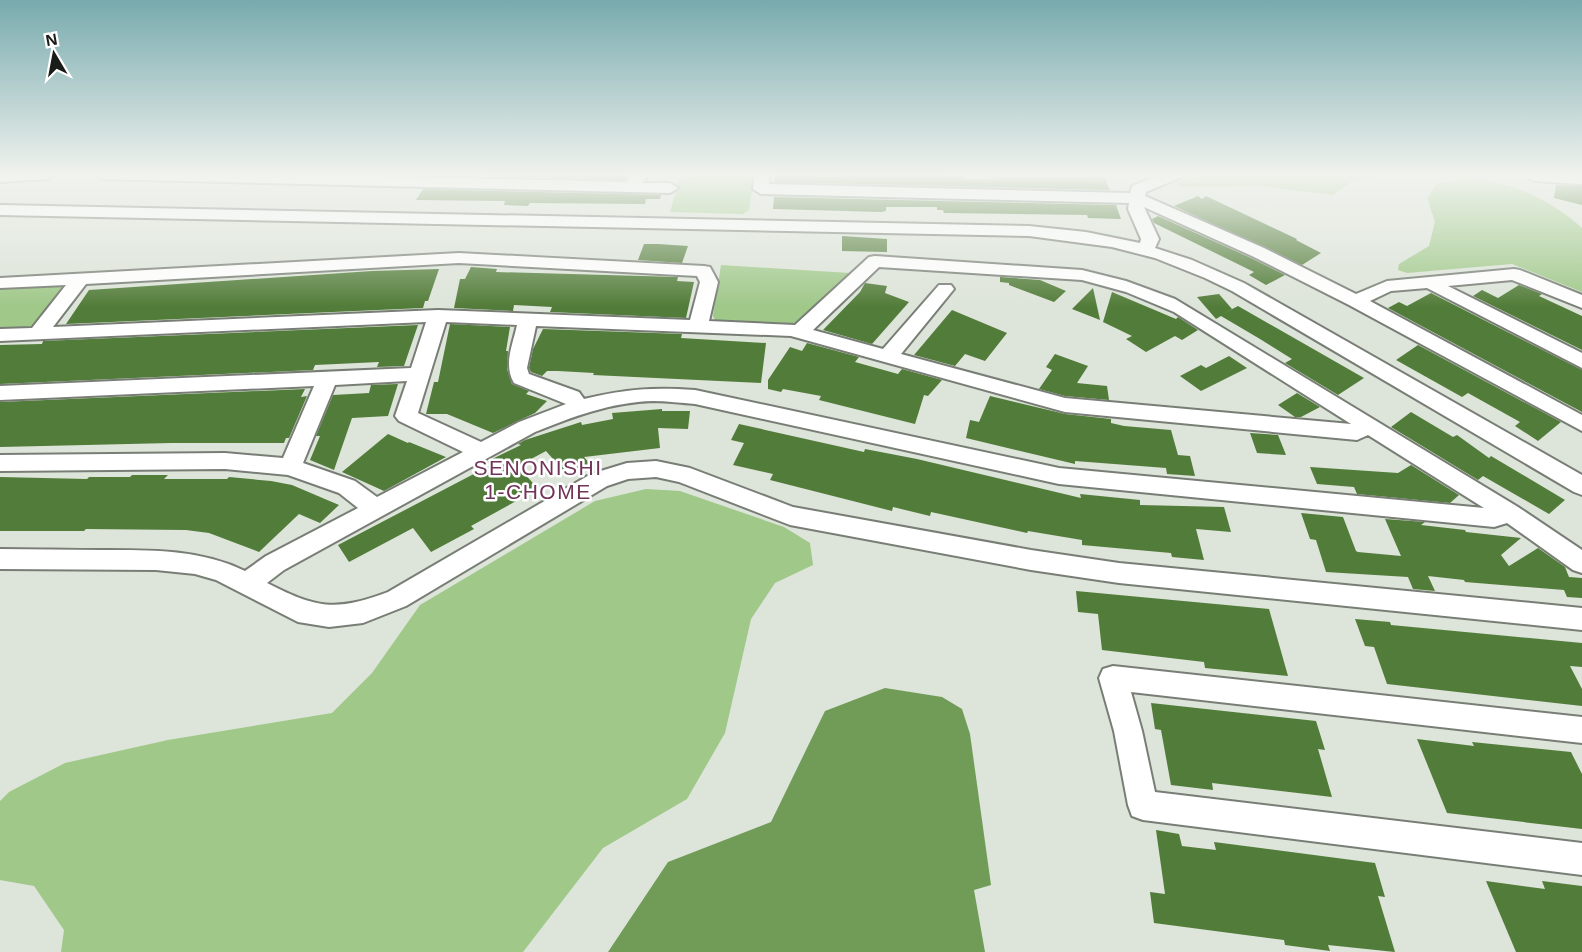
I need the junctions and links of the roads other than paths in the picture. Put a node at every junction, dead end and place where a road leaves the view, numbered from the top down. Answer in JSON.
{"nodes":[{"id":1,"x":425,"y":218,"type":"edge"},
{"id":2,"x":757,"y":218,"type":"edge"},
{"id":3,"x":1140,"y":218,"type":"edge"},
{"id":4,"x":1183,"y":218,"type":"edge"},
{"id":5,"x":756,"y":225,"type":"junction"},
{"id":6,"x":1146,"y":249,"type":"junction"},
{"id":7,"x":80,"y":279,"type":"junction"},
{"id":8,"x":1431,"y":282,"type":"junction"},
{"id":9,"x":0,"y":283,"type":"edge"},
{"id":10,"x":945,"y":289,"type":"dead end"},
{"id":11,"x":1356,"y":301,"type":"junction"},
{"id":12,"x":1582,"y":302,"type":"edge"},
{"id":13,"x":438,"y":316,"type":"junction"},
{"id":14,"x":528,"y":320,"type":"junction"},
{"id":15,"x":698,"y":327,"type":"junction"},
{"id":16,"x":799,"y":332,"type":"junction"},
{"id":17,"x":38,"y":333,"type":"junction"},
{"id":18,"x":0,"y":335,"type":"edge"},
{"id":19,"x":889,"y":355,"type":"junction"},
{"id":20,"x":1582,"y":361,"type":"edge"},
{"id":21,"x":420,"y":374,"type":"junction"},
{"id":22,"x":328,"y":377,"type":"junction"},
{"id":23,"x":0,"y":393,"type":"edge"},
{"id":24,"x":578,"y":407,"type":"junction"},
{"id":25,"x":1582,"y":424,"type":"edge"},
{"id":26,"x":1368,"y":425,"type":"junction"},
{"id":27,"x":480,"y":453,"type":"junction"},
{"id":28,"x":0,"y":463,"type":"edge"},
{"id":29,"x":290,"y":466,"type":"junction"},
{"id":30,"x":1582,"y":486,"type":"edge"},
{"id":31,"x":376,"y":509,"type":"junction"},
{"id":32,"x":1510,"y":513,"type":"junction"},
{"id":33,"x":0,"y":559,"type":"edge"},
{"id":34,"x":1582,"y":562,"type":"edge"},
{"id":35,"x":246,"y":584,"type":"junction"},
{"id":36,"x":1582,"y":619,"type":"edge"},
{"id":37,"x":1582,"y":730,"type":"edge"},
{"id":38,"x":1582,"y":859,"type":"edge"}],
"edges":[{"from":1,"to":5,"type":"street"},
{"from":2,"to":5,"type":"street"},
{"from":3,"to":6,"type":"street"},
{"from":4,"to":11,"type":"street"},
{"from":5,"to":6,"type":"street"},
{"from":6,"to":30,"type":"street"},
{"from":7,"to":9,"type":"street"},
{"from":7,"to":15,"type":"street"},
{"from":7,"to":17,"type":"street"},
{"from":8,"to":11,"type":"street"},
{"from":8,"to":12,"type":"street"},
{"from":8,"to":20,"type":"street"},
{"from":10,"to":19,"type":"street"},
{"from":11,"to":25,"type":"street"},
{"from":13,"to":14,"type":"street"},
{"from":13,"to":17,"type":"street"},
{"from":13,"to":21,"type":"street"},
{"from":14,"to":15,"type":"street"},
{"from":14,"to":24,"type":"street"},
{"from":15,"to":16,"type":"street"},
{"from":16,"to":19,"type":"street"},
{"from":16,"to":26,"type":"street"},
{"from":17,"to":18,"type":"street"},
{"from":19,"to":26,"type":"street"},
{"from":21,"to":22,"type":"street"},
{"from":21,"to":27,"type":"street"},
{"from":22,"to":23,"type":"street"},
{"from":22,"to":29,"type":"street"},
{"from":24,"to":27,"type":"street"},
{"from":24,"to":32,"type":"street"},
{"from":26,"to":32,"type":"street"},
{"from":27,"to":31,"type":"street"},
{"from":28,"to":29,"type":"street"},
{"from":29,"to":31,"type":"street"},
{"from":31,"to":35,"type":"street"},
{"from":32,"to":34,"type":"street"},
{"from":33,"to":35,"type":"street"},
{"from":35,"to":36,"type":"street"},
{"from":37,"to":38,"type":"street"}]}
